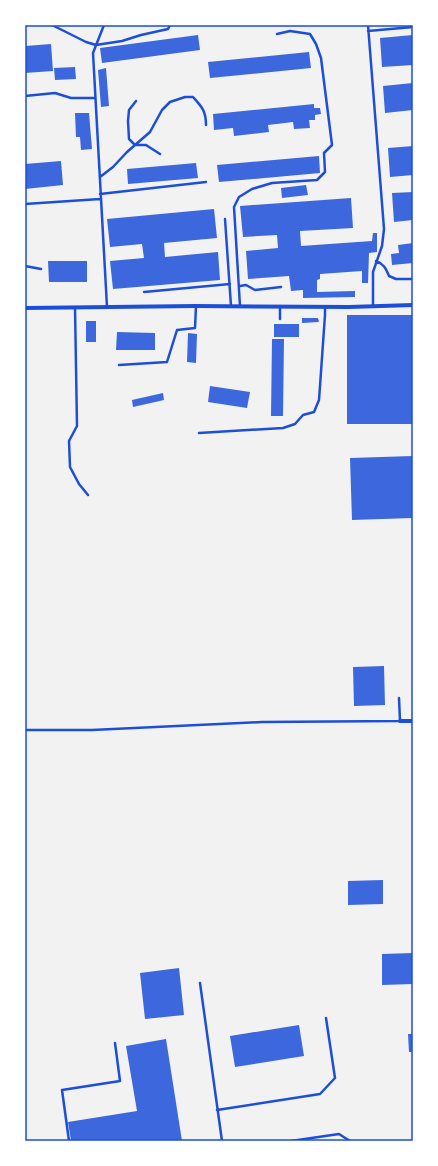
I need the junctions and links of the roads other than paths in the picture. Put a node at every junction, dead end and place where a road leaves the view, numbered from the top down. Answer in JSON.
{"nodes":[{"id":1,"x":52,"y":25,"type":"edge"},
{"id":2,"x":104,"y":25,"type":"edge"},
{"id":3,"x":170,"y":25,"type":"edge"},
{"id":4,"x":368,"y":25,"type":"edge"},
{"id":5,"x":413,"y":27,"type":"edge"},
{"id":6,"x":368,"y":31,"type":"junction"},
{"id":7,"x":277,"y":34,"type":"dead end"},
{"id":8,"x":96,"y":45,"type":"junction"},
{"id":9,"x":25,"y":96,"type":"edge"},
{"id":10,"x":95,"y":98,"type":"junction"},
{"id":11,"x":136,"y":101,"type":"dead end"},
{"id":12,"x":206,"y":125,"type":"dead end"},
{"id":13,"x":135,"y":145,"type":"junction"},
{"id":14,"x":160,"y":154,"type":"dead end"},
{"id":15,"x":99,"y":178,"type":"junction"},
{"id":16,"x":206,"y":182,"type":"dead end"},
{"id":17,"x":100,"y":194,"type":"junction"},
{"id":18,"x":100,"y":199,"type":"junction"},
{"id":19,"x":25,"y":204,"type":"edge"},
{"id":20,"x":225,"y":219,"type":"dead end"},
{"id":21,"x":376,"y":261,"type":"junction"},
{"id":22,"x":25,"y":266,"type":"edge"},
{"id":23,"x":41,"y":269,"type":"dead end"},
{"id":24,"x":413,"y":279,"type":"edge"},
{"id":25,"x":230,"y":284,"type":"junction"},
{"id":26,"x":240,"y":286,"type":"junction"},
{"id":27,"x":281,"y":287,"type":"dead end"},
{"id":28,"x":144,"y":292,"type":"dead end"},
{"id":29,"x":413,"y":305,"type":"edge"},
{"id":30,"x":196,"y":306,"type":"junction"},
{"id":31,"x":231,"y":306,"type":"junction"},
{"id":32,"x":240,"y":306,"type":"junction"},
{"id":33,"x":280,"y":306,"type":"junction"},
{"id":34,"x":325,"y":306,"type":"junction"},
{"id":35,"x":373,"y":306,"type":"junction"},
{"id":36,"x":75,"y":307,"type":"junction"},
{"id":37,"x":107,"y":307,"type":"junction"},
{"id":38,"x":25,"y":308,"type":"edge"},
{"id":39,"x":280,"y":319,"type":"dead end"},
{"id":40,"x":119,"y":366,"type":"dead end"},
{"id":41,"x":199,"y":433,"type":"dead end"},
{"id":42,"x":88,"y":495,"type":"dead end"},
{"id":43,"x":399,"y":698,"type":"dead end"},
{"id":44,"x":400,"y":721,"type":"junction"},
{"id":45,"x":413,"y":721,"type":"edge"},
{"id":46,"x":25,"y":730,"type":"edge"},
{"id":47,"x":200,"y":983,"type":"dead end"},
{"id":48,"x":326,"y":1018,"type":"dead end"},
{"id":49,"x":115,"y":1043,"type":"dead end"},
{"id":50,"x":217,"y":1110,"type":"junction"},
{"id":51,"x":70,"y":1141,"type":"edge"},
{"id":52,"x":222,"y":1141,"type":"edge"},
{"id":53,"x":291,"y":1141,"type":"edge"},
{"id":54,"x":350,"y":1141,"type":"edge"}],
"edges":[{"from":1,"to":8,"type":"lane"},
{"from":2,"to":8,"type":"lane"},
{"from":3,"to":8,"type":"lane"},
{"from":4,"to":6,"type":"lane"},
{"from":5,"to":6,"type":"lane"},
{"from":6,"to":21,"type":"lane"},
{"from":7,"to":26,"type":"lane"},
{"from":8,"to":10,"type":"lane"},
{"from":9,"to":10,"type":"lane"},
{"from":10,"to":15,"type":"lane"},
{"from":11,"to":13,"type":"lane"},
{"from":12,"to":13,"type":"lane"},
{"from":13,"to":14,"type":"lane"},
{"from":13,"to":15,"type":"lane"},
{"from":15,"to":17,"type":"lane"},
{"from":16,"to":17,"type":"lane"},
{"from":17,"to":18,"type":"lane"},
{"from":18,"to":19,"type":"lane"},
{"from":18,"to":37,"type":"lane"},
{"from":20,"to":25,"type":"lane"},
{"from":21,"to":24,"type":"lane"},
{"from":21,"to":35,"type":"lane"},
{"from":22,"to":23,"type":"lane"},
{"from":25,"to":28,"type":"lane"},
{"from":25,"to":31,"type":"lane"},
{"from":26,"to":27,"type":"lane"},
{"from":26,"to":32,"type":"lane"},
{"from":29,"to":35,"type":"street"},
{"from":30,"to":31,"type":"street"},
{"from":30,"to":37,"type":"street"},
{"from":30,"to":40,"type":"lane"},
{"from":31,"to":32,"type":"street"},
{"from":32,"to":33,"type":"street"},
{"from":33,"to":34,"type":"street"},
{"from":33,"to":39,"type":"lane"},
{"from":34,"to":35,"type":"street"},
{"from":34,"to":41,"type":"lane"},
{"from":36,"to":37,"type":"street"},
{"from":36,"to":38,"type":"street"},
{"from":36,"to":42,"type":"lane"},
{"from":43,"to":44,"type":"lane"},
{"from":44,"to":45,"type":"street"},
{"from":44,"to":46,"type":"lane"},
{"from":47,"to":50,"type":"lane"},
{"from":48,"to":50,"type":"lane"},
{"from":49,"to":51,"type":"lane"},
{"from":50,"to":52,"type":"lane"},
{"from":53,"to":54,"type":"lane"}]}
